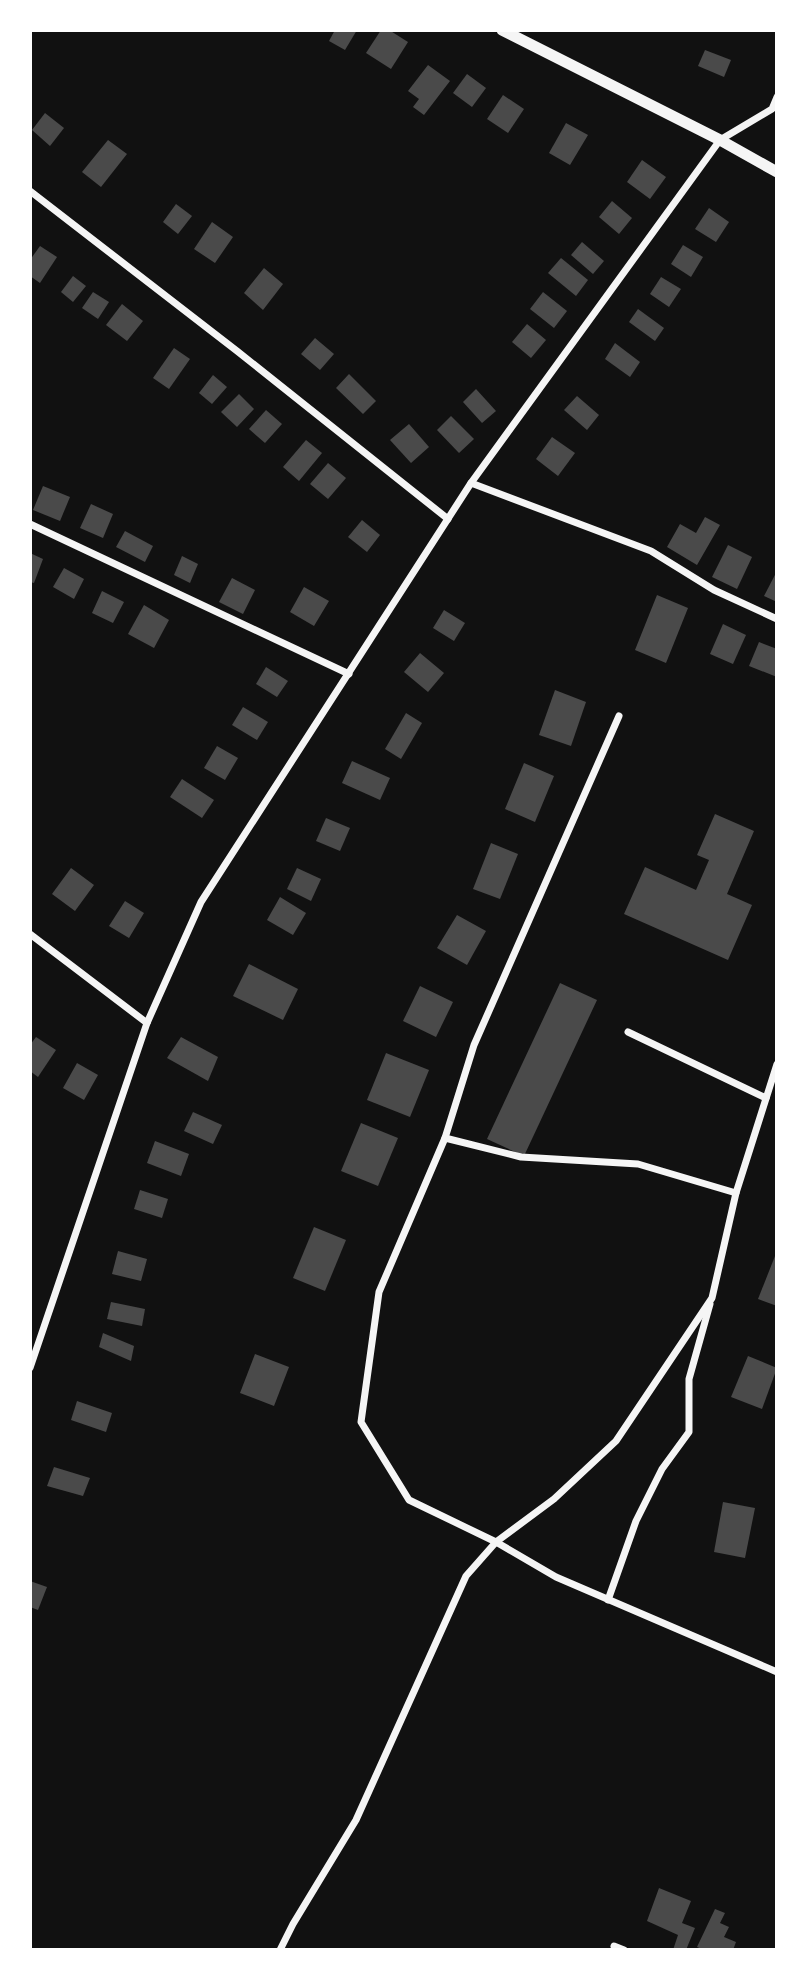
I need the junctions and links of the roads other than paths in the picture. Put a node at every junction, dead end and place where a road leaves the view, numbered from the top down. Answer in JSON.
{"nodes":[{"id":1,"x":503,"y":30,"type":"edge"},
{"id":2,"x":777,"y":97,"type":"edge"},
{"id":3,"x":720,"y":140,"type":"junction"},
{"id":4,"x":777,"y":172,"type":"edge"},
{"id":5,"x":30,"y":191,"type":"edge"},
{"id":6,"x":471,"y":483,"type":"junction"},
{"id":7,"x":448,"y":519,"type":"junction"},
{"id":8,"x":30,"y":524,"type":"edge"},
{"id":9,"x":777,"y":619,"type":"edge"},
{"id":10,"x":349,"y":674,"type":"junction"},
{"id":11,"x":619,"y":716,"type":"dead end"},
{"id":12,"x":30,"y":934,"type":"edge"},
{"id":13,"x":147,"y":1023,"type":"junction"},
{"id":14,"x":628,"y":1032,"type":"dead end"},
{"id":15,"x":777,"y":1064,"type":"edge"},
{"id":16,"x":766,"y":1098,"type":"junction"},
{"id":17,"x":445,"y":1138,"type":"junction"},
{"id":18,"x":736,"y":1193,"type":"junction"},
{"id":19,"x":712,"y":1298,"type":"junction"},
{"id":20,"x":30,"y":1368,"type":"edge"},
{"id":21,"x":496,"y":1542,"type":"junction"},
{"id":22,"x":608,"y":1600,"type":"junction"},
{"id":23,"x":777,"y":1672,"type":"edge"},
{"id":24,"x":614,"y":1946,"type":"dead end"},
{"id":25,"x":280,"y":1950,"type":"edge"},
{"id":26,"x":624,"y":1950,"type":"edge"}],
"edges":[{"from":1,"to":3,"type":"main road"},
{"from":2,"to":3,"type":"street"},
{"from":3,"to":4,"type":"main road"},
{"from":3,"to":6,"type":"street"},
{"from":5,"to":7,"type":"street"},
{"from":6,"to":7,"type":"street"},
{"from":6,"to":9,"type":"street"},
{"from":7,"to":10,"type":"street"},
{"from":8,"to":10,"type":"street"},
{"from":10,"to":13,"type":"street"},
{"from":11,"to":17,"type":"street"},
{"from":12,"to":13,"type":"street"},
{"from":13,"to":20,"type":"street"},
{"from":14,"to":16,"type":"street"},
{"from":15,"to":16,"type":"street"},
{"from":16,"to":18,"type":"street"},
{"from":17,"to":18,"type":"street"},
{"from":17,"to":21,"type":"street"},
{"from":18,"to":19,"type":"street"},
{"from":19,"to":21,"type":"street"},
{"from":19,"to":22,"type":"street"},
{"from":21,"to":22,"type":"street"},
{"from":21,"to":25,"type":"street"},
{"from":22,"to":23,"type":"street"},
{"from":24,"to":26,"type":"street"}]}
